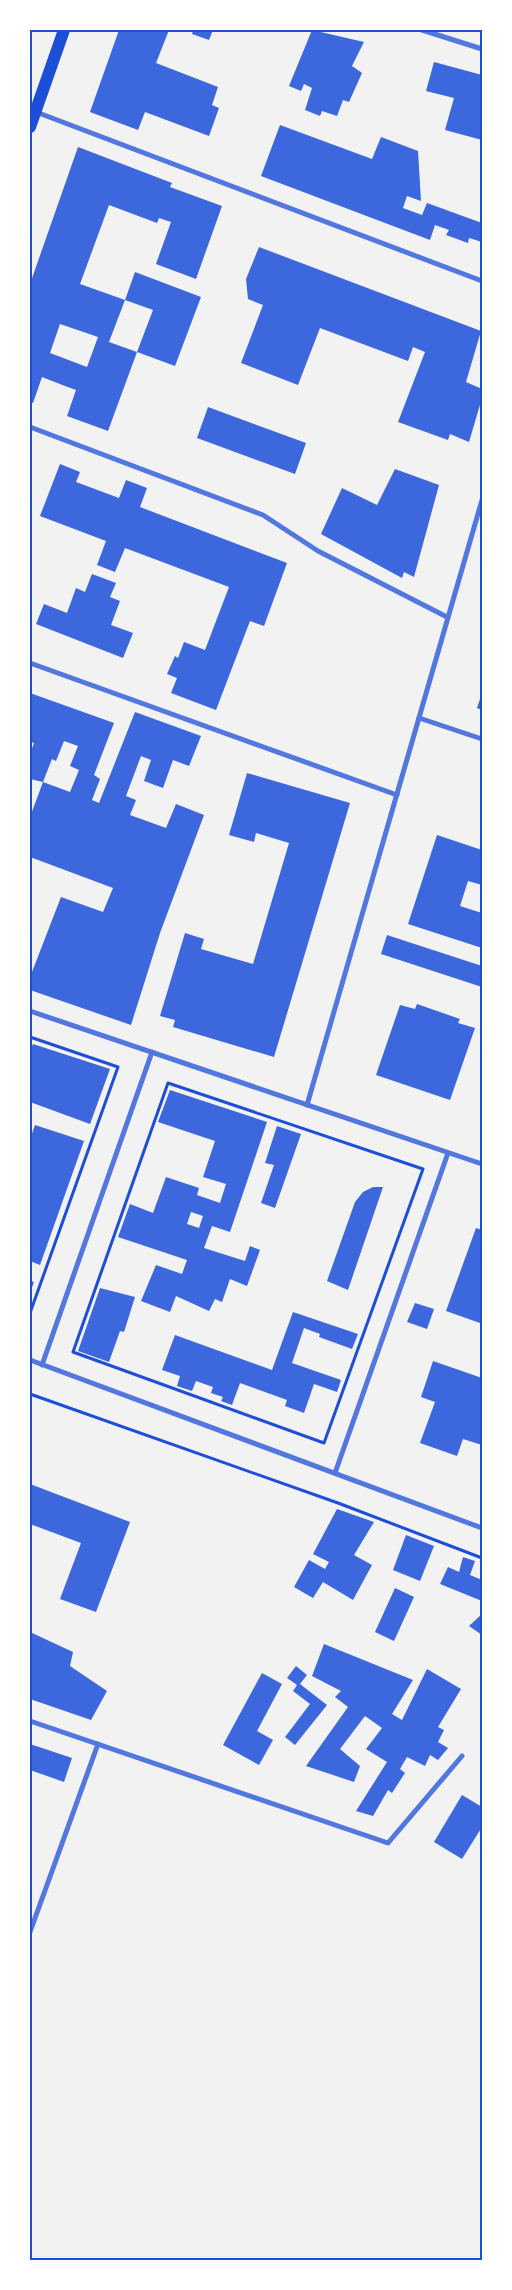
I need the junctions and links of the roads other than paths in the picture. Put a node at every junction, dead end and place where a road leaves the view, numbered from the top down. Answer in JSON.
{"nodes":[{"id":1,"x":64,"y":30,"type":"edge"},
{"id":2,"x":422,"y":30,"type":"edge"},
{"id":3,"x":482,"y":49,"type":"edge"},
{"id":4,"x":35,"y":112,"type":"junction"},
{"id":5,"x":30,"y":127,"type":"edge"},
{"id":6,"x":482,"y":281,"type":"edge"},
{"id":7,"x":30,"y":427,"type":"edge"},
{"id":8,"x":482,"y":500,"type":"edge"},
{"id":9,"x":448,"y":617,"type":"junction"},
{"id":10,"x":30,"y":663,"type":"edge"},
{"id":11,"x":419,"y":718,"type":"junction"},
{"id":12,"x":482,"y":739,"type":"edge"},
{"id":13,"x":397,"y":795,"type":"junction"},
{"id":14,"x":30,"y":1011,"type":"edge"},
{"id":15,"x":152,"y":1052,"type":"junction"},
{"id":16,"x":307,"y":1105,"type":"junction"},
{"id":17,"x":448,"y":1153,"type":"junction"},
{"id":18,"x":482,"y":1164,"type":"edge"},
{"id":19,"x":30,"y":1360,"type":"edge"},
{"id":20,"x":42,"y":1365,"type":"junction"},
{"id":21,"x":335,"y":1473,"type":"junction"},
{"id":22,"x":482,"y":1528,"type":"edge"},
{"id":23,"x":30,"y":1721,"type":"edge"},
{"id":24,"x":98,"y":1744,"type":"junction"},
{"id":25,"x":462,"y":1756,"type":"dead end"},
{"id":26,"x":30,"y":1932,"type":"edge"}],
"edges":[{"from":1,"to":4,"type":"main road"},
{"from":2,"to":3,"type":"street"},
{"from":4,"to":5,"type":"main road"},
{"from":4,"to":6,"type":"street"},
{"from":7,"to":9,"type":"street"},
{"from":8,"to":9,"type":"street"},
{"from":9,"to":11,"type":"street"},
{"from":10,"to":13,"type":"street"},
{"from":11,"to":12,"type":"street"},
{"from":11,"to":13,"type":"street"},
{"from":13,"to":16,"type":"street"},
{"from":14,"to":15,"type":"street"},
{"from":15,"to":16,"type":"street"},
{"from":15,"to":20,"type":"street"},
{"from":16,"to":17,"type":"street"},
{"from":17,"to":18,"type":"street"},
{"from":17,"to":21,"type":"street"},
{"from":19,"to":20,"type":"street"},
{"from":20,"to":21,"type":"street"},
{"from":21,"to":22,"type":"street"},
{"from":23,"to":24,"type":"street"},
{"from":24,"to":25,"type":"street"},
{"from":24,"to":26,"type":"street"}]}
